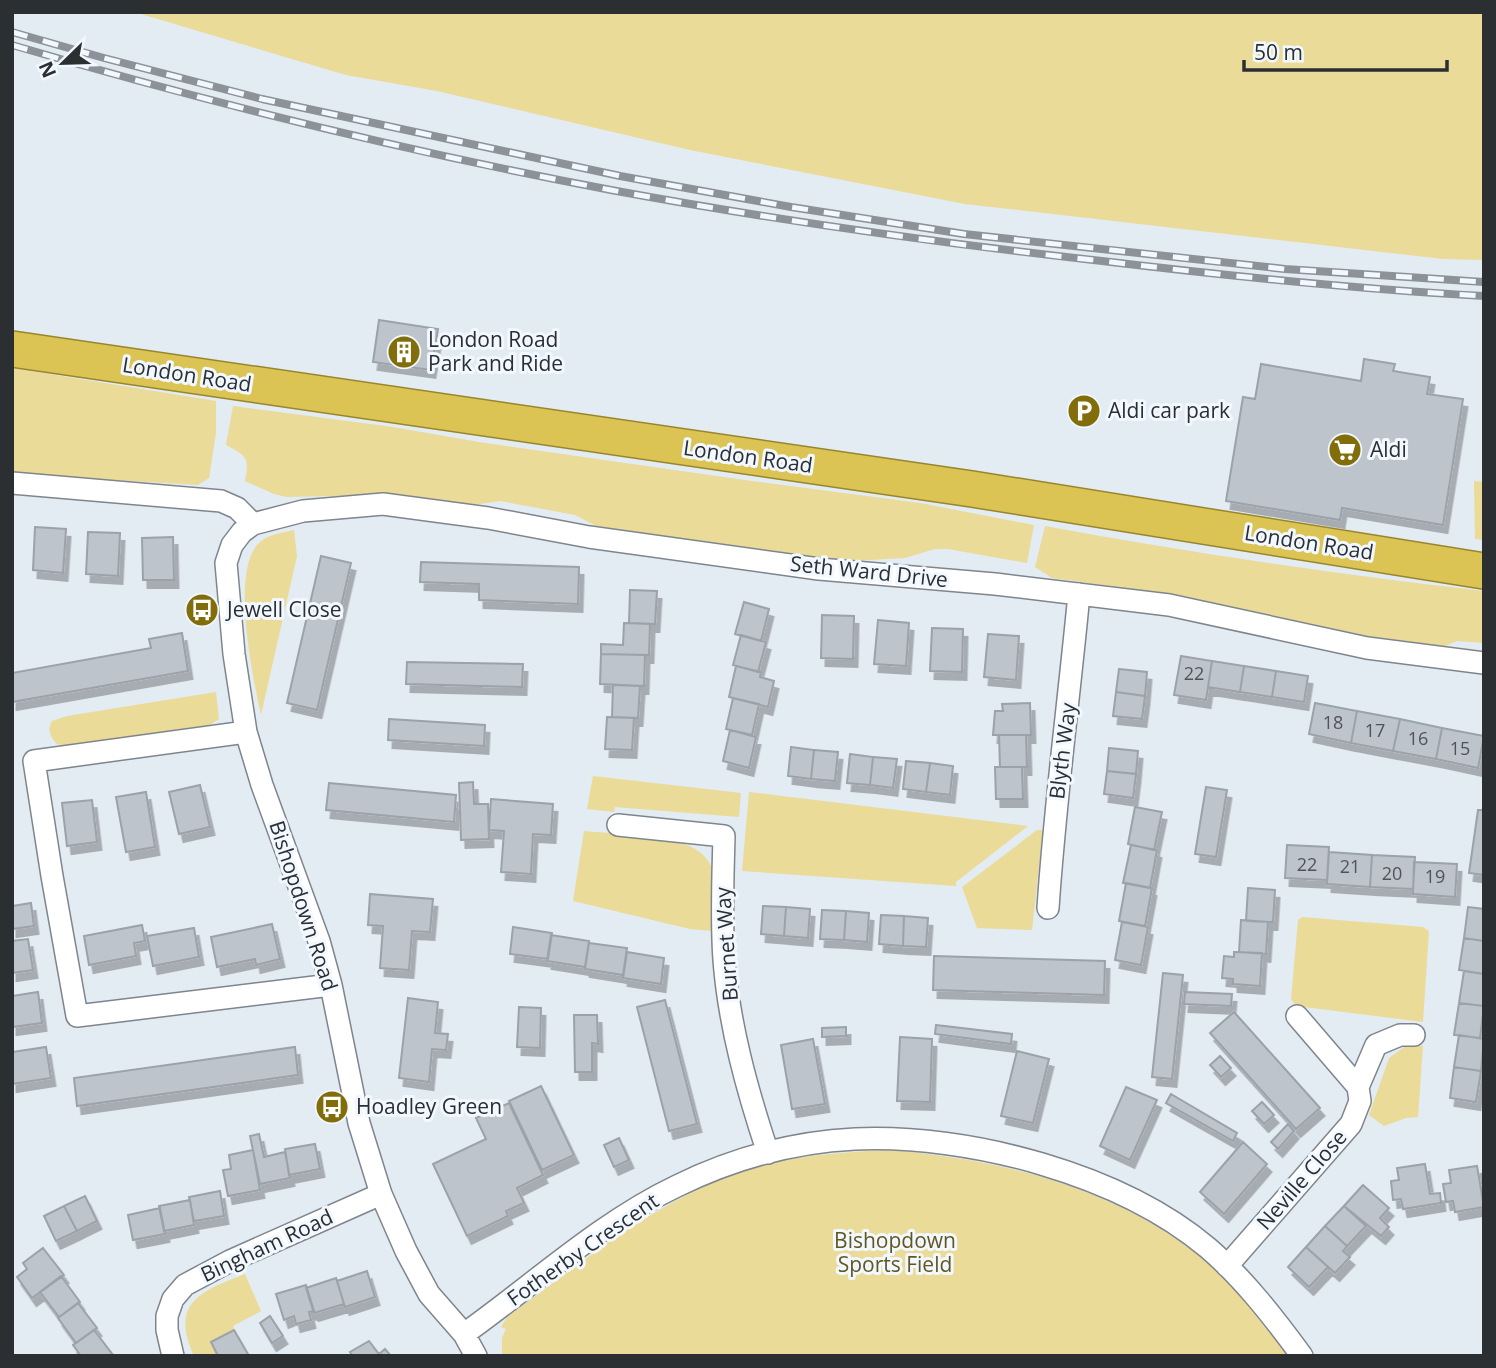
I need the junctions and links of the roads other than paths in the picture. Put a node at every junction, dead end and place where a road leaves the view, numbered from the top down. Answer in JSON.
{"nodes":[{"id":1,"x":12,"y":349,"type":"edge"},
{"id":2,"x":12,"y":483,"type":"edge"},
{"id":3,"x":253,"y":524,"type":"junction"},
{"id":4,"x":1484,"y":570,"type":"edge"},
{"id":5,"x":1079,"y":594,"type":"junction"},
{"id":6,"x":1484,"y":663,"type":"edge"},
{"id":7,"x":246,"y":732,"type":"junction"},
{"id":8,"x":618,"y":825,"type":"dead end"},
{"id":9,"x":1048,"y":908,"type":"dead end"},
{"id":10,"x":331,"y":985,"type":"junction"},
{"id":11,"x":1297,"y":1016,"type":"dead end"},
{"id":12,"x":1414,"y":1035,"type":"dead end"},
{"id":13,"x":1358,"y":1087,"type":"junction"},
{"id":14,"x":768,"y":1153,"type":"junction"},
{"id":15,"x":381,"y":1194,"type":"junction"},
{"id":16,"x":1227,"y":1266,"type":"junction"},
{"id":17,"x":464,"y":1334,"type":"junction"},
{"id":18,"x":173,"y":1356,"type":"edge"},
{"id":19,"x":476,"y":1356,"type":"edge"},
{"id":20,"x":1302,"y":1356,"type":"edge"}],
"edges":[{"from":1,"to":4,"type":"highway","name":"London Road"},
{"from":2,"to":3,"type":"street"},
{"from":3,"to":5,"type":"street","name":"Seth Ward Drive"},
{"from":3,"to":7,"type":"street","name":"Bishopdown Road"},
{"from":5,"to":6,"type":"street","name":"Seth Ward Drive"},
{"from":5,"to":9,"type":"street","name":"Blyth Way"},
{"from":7,"to":10,"type":"street","name":"Bishopdown Road"},
{"from":7,"to":10,"type":"street"},
{"from":8,"to":14,"type":"street","name":"Burnet Way"},
{"from":10,"to":15,"type":"street","name":"Bishopdown Road"},
{"from":11,"to":13,"type":"street"},
{"from":12,"to":13,"type":"street","name":"Neville Close"},
{"from":13,"to":16,"type":"street","name":"Neville Close"},
{"from":14,"to":16,"type":"street","name":"Fotherby Crescent"},
{"from":14,"to":17,"type":"street","name":"Fotherby Crescent"},
{"from":15,"to":17,"type":"street","name":"Bishopdown Road"},
{"from":15,"to":18,"type":"street","name":"Bingham Road"},
{"from":16,"to":20,"type":"street","name":"Fotherby Crescent"},
{"from":17,"to":19,"type":"street","name":"Bishopdown Road"}]}
